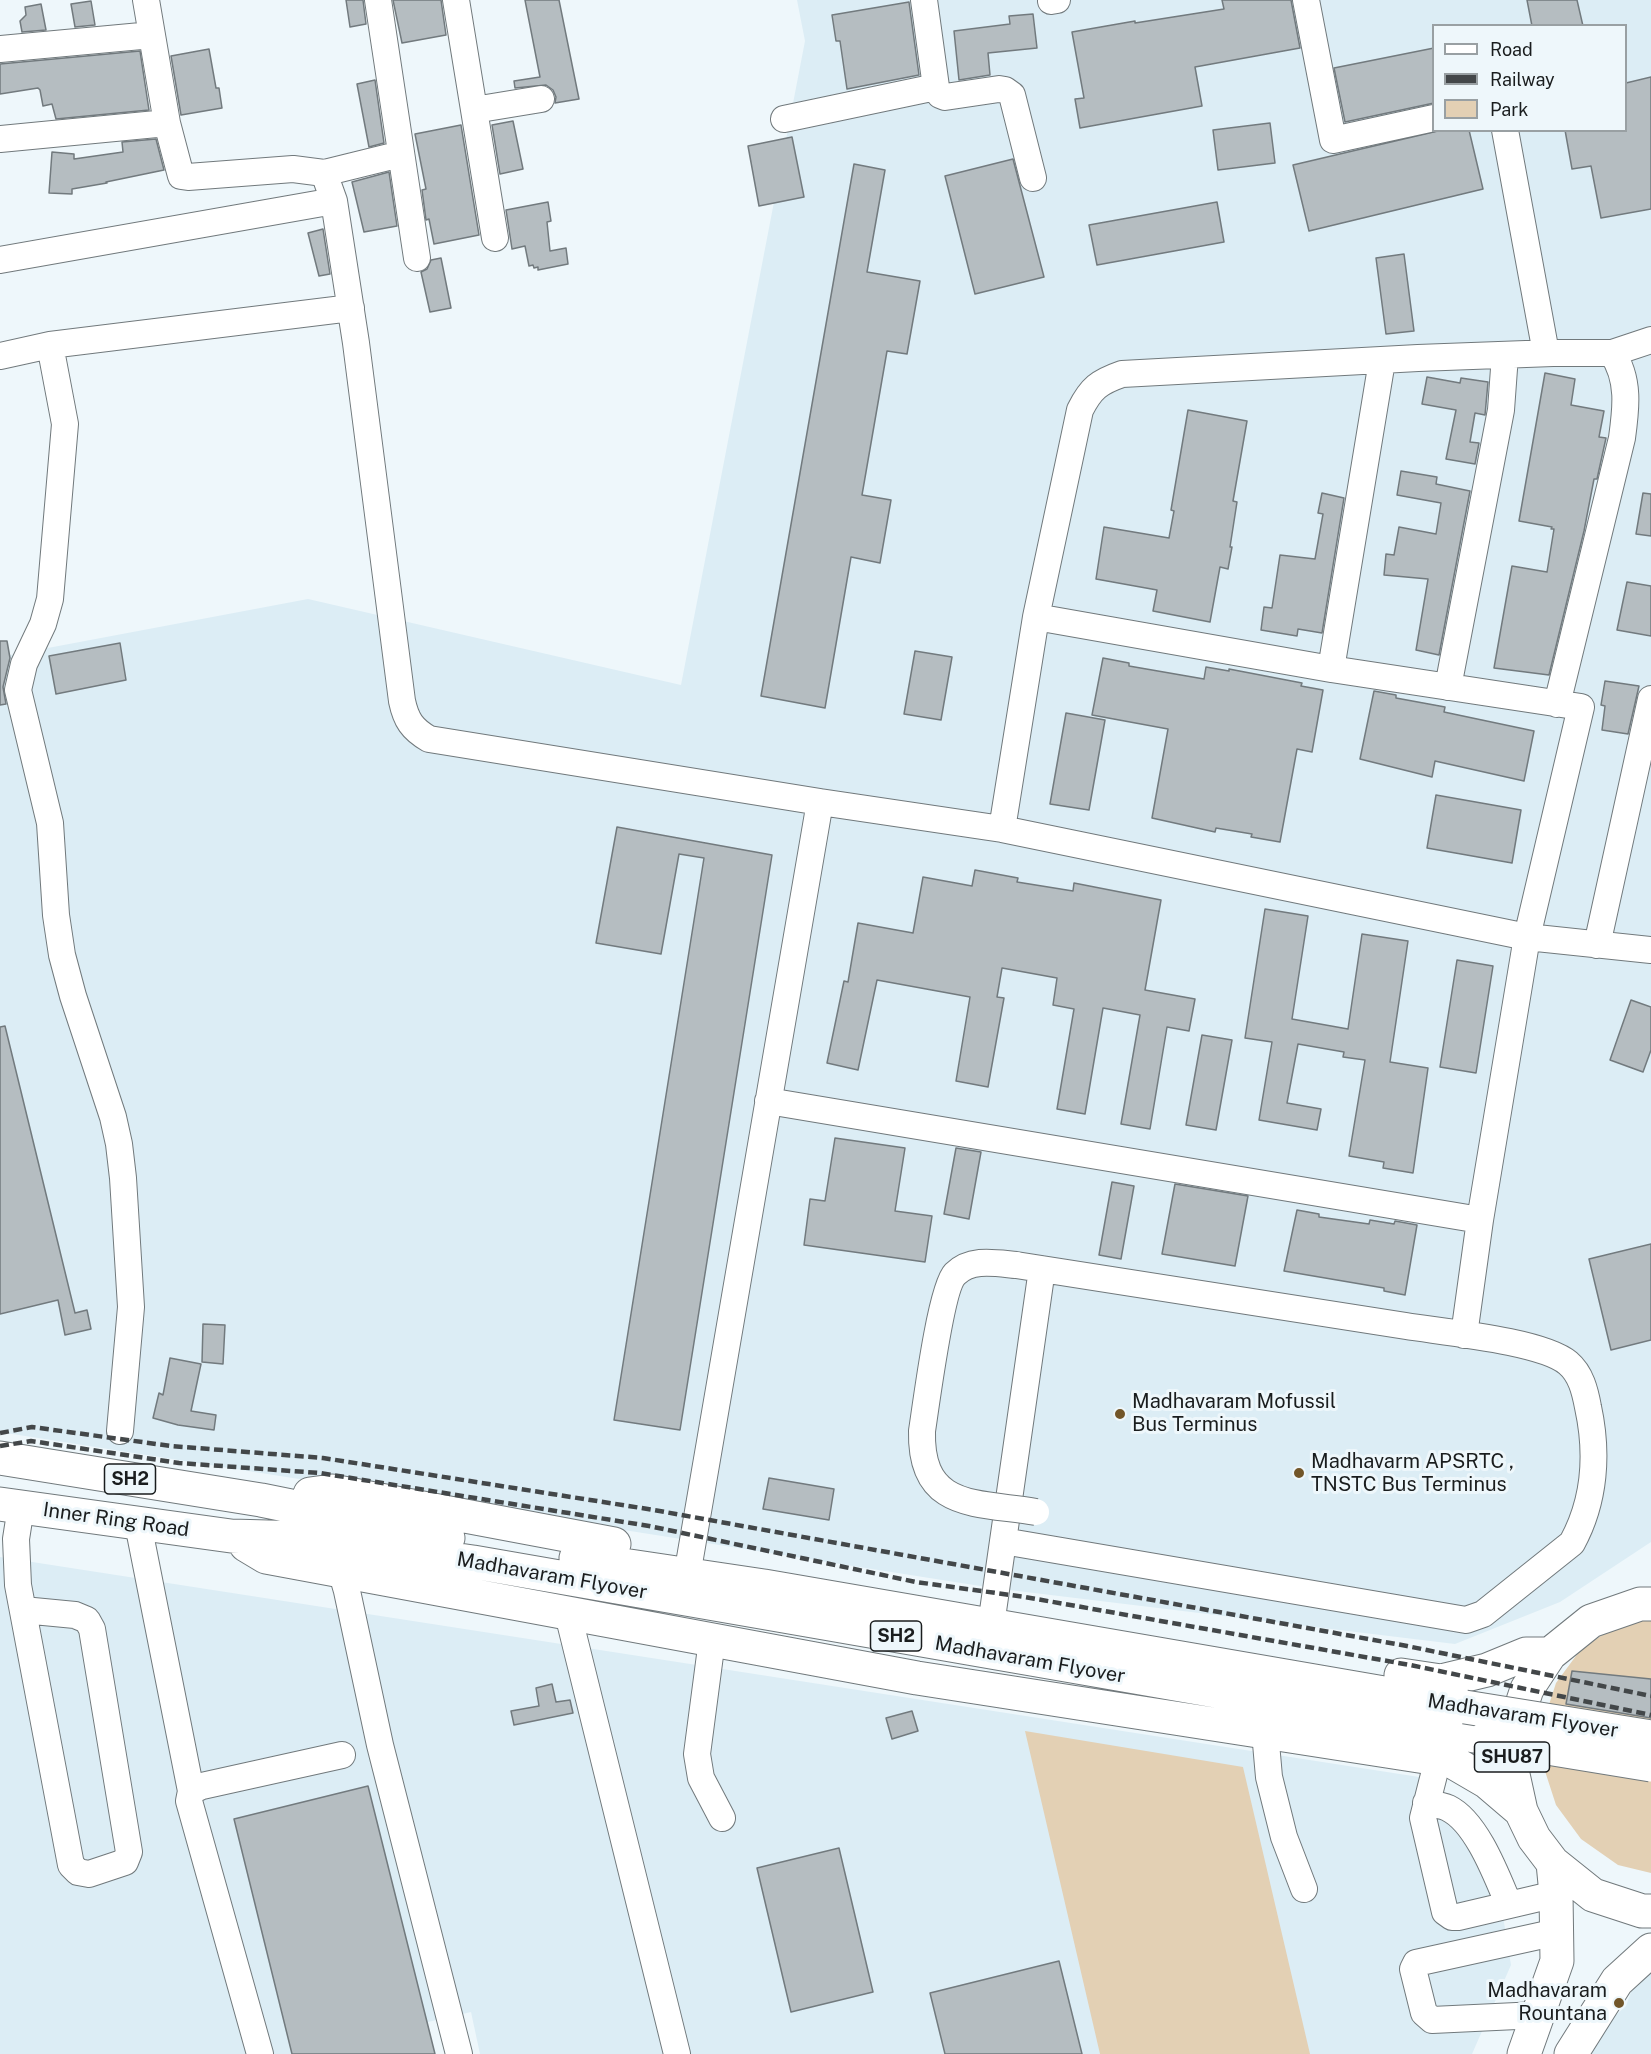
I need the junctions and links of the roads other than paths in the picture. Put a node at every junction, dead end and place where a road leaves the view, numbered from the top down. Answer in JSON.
{"nodes":[{"id":1,"x":146,"y":0,"type":"edge"},
{"id":2,"x":378,"y":0,"type":"edge"},
{"id":3,"x":456,"y":0,"type":"edge"},
{"id":4,"x":924,"y":0,"type":"edge"},
{"id":5,"x":1306,"y":0,"type":"edge"},
{"id":6,"x":152,"y":35,"type":"junction"},
{"id":7,"x":0,"y":49,"type":"edge"},
{"id":8,"x":936,"y":87,"type":"junction"},
{"id":9,"x":541,"y":99,"type":"dead end"},
{"id":10,"x":474,"y":110,"type":"junction"},
{"id":11,"x":1432,"y":118,"type":"edge"},
{"id":12,"x":784,"y":119,"type":"dead end"},
{"id":13,"x":167,"y":123,"type":"junction"},
{"id":14,"x":1505,"y":132,"type":"edge"},
{"id":15,"x":0,"y":139,"type":"edge"},
{"id":16,"x":401,"y":154,"type":"junction"},
{"id":17,"x":324,"y":173,"type":"junction"},
{"id":18,"x":1033,"y":178,"type":"dead end"},
{"id":19,"x":334,"y":201,"type":"junction"},
{"id":20,"x":495,"y":238,"type":"dead end"},
{"id":21,"x":417,"y":258,"type":"dead end"},
{"id":22,"x":0,"y":260,"type":"edge"},
{"id":23,"x":351,"y":308,"type":"junction"},
{"id":24,"x":1651,"y":340,"type":"edge"},
{"id":25,"x":50,"y":345,"type":"junction"},
{"id":26,"x":1546,"y":353,"type":"junction"},
{"id":27,"x":1612,"y":353,"type":"junction"},
{"id":28,"x":1505,"y":355,"type":"junction"},
{"id":29,"x":0,"y":356,"type":"edge"},
{"id":30,"x":1382,"y":361,"type":"junction"},
{"id":31,"x":1036,"y":617,"type":"junction"},
{"id":32,"x":1331,"y":669,"type":"junction"},
{"id":33,"x":1448,"y":687,"type":"junction"},
{"id":34,"x":1651,"y":699,"type":"edge"},
{"id":35,"x":1557,"y":704,"type":"junction"},
{"id":36,"x":820,"y":802,"type":"junction"},
{"id":37,"x":1002,"y":829,"type":"junction"},
{"id":38,"x":1527,"y":937,"type":"junction"},
{"id":39,"x":1596,"y":945,"type":"junction"},
{"id":40,"x":1651,"y":950,"type":"edge"},
{"id":41,"x":768,"y":1101,"type":"junction"},
{"id":42,"x":1480,"y":1220,"type":"junction"},
{"id":43,"x":1042,"y":1269,"type":"junction"},
{"id":44,"x":1464,"y":1335,"type":"junction"},
{"id":45,"x":120,"y":1431,"type":"dead end"},
{"id":46,"x":0,"y":1458,"type":"edge"},
{"id":47,"x":261,"y":1500,"type":"junction"},
{"id":48,"x":11,"y":1506,"type":"edge"},
{"id":49,"x":1036,"y":1512,"type":"dead end"},
{"id":50,"x":138,"y":1524,"type":"junction"},
{"id":51,"x":309,"y":1524,"type":"junction"},
{"id":52,"x":231,"y":1536,"type":"junction"},
{"id":53,"x":1003,"y":1541,"type":"junction"},
{"id":54,"x":690,"y":1558,"type":"junction"},
{"id":55,"x":341,"y":1570,"type":"junction"},
{"id":56,"x":1648,"y":1601,"type":"edge"},
{"id":57,"x":23,"y":1610,"type":"junction"},
{"id":58,"x":993,"y":1611,"type":"junction"},
{"id":59,"x":568,"y":1614,"type":"junction"},
{"id":60,"x":712,"y":1640,"type":"junction"},
{"id":61,"x":1550,"y":1654,"type":"junction"},
{"id":62,"x":1265,"y":1732,"type":"junction"},
{"id":63,"x":1651,"y":1737,"type":"edge"},
{"id":64,"x":342,"y":1755,"type":"dead end"},
{"id":65,"x":1438,"y":1759,"type":"junction"},
{"id":66,"x":1651,"y":1765,"type":"edge"},
{"id":67,"x":191,"y":1791,"type":"junction"},
{"id":68,"x":1426,"y":1803,"type":"junction"},
{"id":69,"x":1521,"y":1811,"type":"junction"},
{"id":70,"x":722,"y":1818,"type":"dead end"},
{"id":71,"x":1555,"y":1879,"type":"junction"},
{"id":72,"x":1304,"y":1890,"type":"dead end"},
{"id":73,"x":1509,"y":1905,"type":"junction"},
{"id":74,"x":1651,"y":1911,"type":"edge"},
{"id":75,"x":1557,"y":1932,"type":"junction"},
{"id":76,"x":1651,"y":1950,"type":"edge"},
{"id":77,"x":1538,"y":2015,"type":"junction"},
{"id":78,"x":260,"y":2054,"type":"edge"},
{"id":79,"x":459,"y":2054,"type":"edge"},
{"id":80,"x":677,"y":2054,"type":"edge"},
{"id":81,"x":1524,"y":2054,"type":"edge"},
{"id":82,"x":1571,"y":2054,"type":"edge"}],
"edges":[{"from":1,"to":6,"type":"street"},
{"from":2,"to":16,"type":"street"},
{"from":3,"to":10,"type":"street"},
{"from":4,"to":8,"type":"street"},
{"from":5,"to":11,"type":"street"},
{"from":6,"to":7,"type":"street"},
{"from":6,"to":13,"type":"street"},
{"from":8,"to":12,"type":"street"},
{"from":8,"to":18,"type":"street"},
{"from":9,"to":10,"type":"street"},
{"from":10,"to":20,"type":"street"},
{"from":13,"to":15,"type":"street"},
{"from":13,"to":17,"type":"street"},
{"from":14,"to":26,"type":"street"},
{"from":16,"to":17,"type":"street"},
{"from":16,"to":21,"type":"street"},
{"from":17,"to":19,"type":"street"},
{"from":19,"to":22,"type":"street"},
{"from":19,"to":23,"type":"street"},
{"from":23,"to":25,"type":"street"},
{"from":23,"to":36,"type":"street"},
{"from":24,"to":27,"type":"street"},
{"from":25,"to":29,"type":"street"},
{"from":25,"to":45,"type":"street"},
{"from":26,"to":27,"type":"street"},
{"from":26,"to":28,"type":"street"},
{"from":27,"to":35,"type":"street"},
{"from":28,"to":30,"type":"street"},
{"from":28,"to":33,"type":"street"},
{"from":30,"to":31,"type":"street"},
{"from":30,"to":32,"type":"street"},
{"from":31,"to":32,"type":"street"},
{"from":31,"to":37,"type":"street"},
{"from":32,"to":33,"type":"street"},
{"from":33,"to":35,"type":"street"},
{"from":34,"to":39,"type":"street"},
{"from":35,"to":38,"type":"street"},
{"from":36,"to":37,"type":"street"},
{"from":36,"to":41,"type":"street"},
{"from":37,"to":38,"type":"street"},
{"from":38,"to":39,"type":"street"},
{"from":38,"to":42,"type":"street"},
{"from":39,"to":40,"type":"street"},
{"from":41,"to":42,"type":"street"},
{"from":41,"to":54,"type":"street"},
{"from":42,"to":44,"type":"street"},
{"from":43,"to":44,"type":"street"},
{"from":43,"to":49,"type":"street","bridge":true},
{"from":43,"to":53,"type":"street"},
{"from":44,"to":53,"type":"street"},
{"from":46,"to":47,"type":"main road","number":"SH2"},
{"from":47,"to":51,"type":"main road","name":"Madhavaram Flyover","number":"SH2"},
{"from":47,"to":54,"type":"main road"},
{"from":48,"to":50,"type":"main road","name":"Inner Ring Road","number":"SH2"},
{"from":48,"to":57,"type":"street"},
{"from":50,"to":52,"type":"main road","name":"Inner Ring Road","number":"SH2"},
{"from":50,"to":67,"type":"street"},
{"from":51,"to":52,"type":"main road","name":"Madhavaram Flyover","number":"SH2"},
{"from":51,"to":63,"type":"main road","name":"Madhavaram Flyover","number":"SH2","bridge":true},
{"from":51,"to":66,"type":"main road","name":"Madhavaram Flyover","number":"SH2","bridge":true},
{"from":52,"to":55,"type":"main road"},
{"from":53,"to":58,"type":"street"},
{"from":54,"to":58,"type":"main road"},
{"from":55,"to":59,"type":"main road"},
{"from":55,"to":79,"type":"street"},
{"from":56,"to":61,"type":"main road","number":"SHU87"},
{"from":57,"to":57,"type":"street"},
{"from":58,"to":61,"type":"main road"},
{"from":59,"to":60,"type":"main road"},
{"from":59,"to":80,"type":"street"},
{"from":60,"to":62,"type":"main road"},
{"from":60,"to":70,"type":"street"},
{"from":61,"to":69,"type":"main road","number":"SHU87"},
{"from":62,"to":65,"type":"main road"},
{"from":62,"to":72,"type":"street"},
{"from":64,"to":67,"type":"street"},
{"from":65,"to":68,"type":"street"},
{"from":65,"to":69,"type":"main road"},
{"from":67,"to":78,"type":"street"},
{"from":68,"to":73,"type":"street"},
{"from":68,"to":73,"type":"street"},
{"from":69,"to":71,"type":"main road","number":"SHU87"},
{"from":71,"to":73,"type":"street"},
{"from":71,"to":74,"type":"main road","number":"SHU87"},
{"from":71,"to":75,"type":"main road"},
{"from":75,"to":77,"type":"main road"},
{"from":75,"to":77,"type":"street"},
{"from":76,"to":82,"type":"main road"},
{"from":77,"to":81,"type":"main road"}]}
